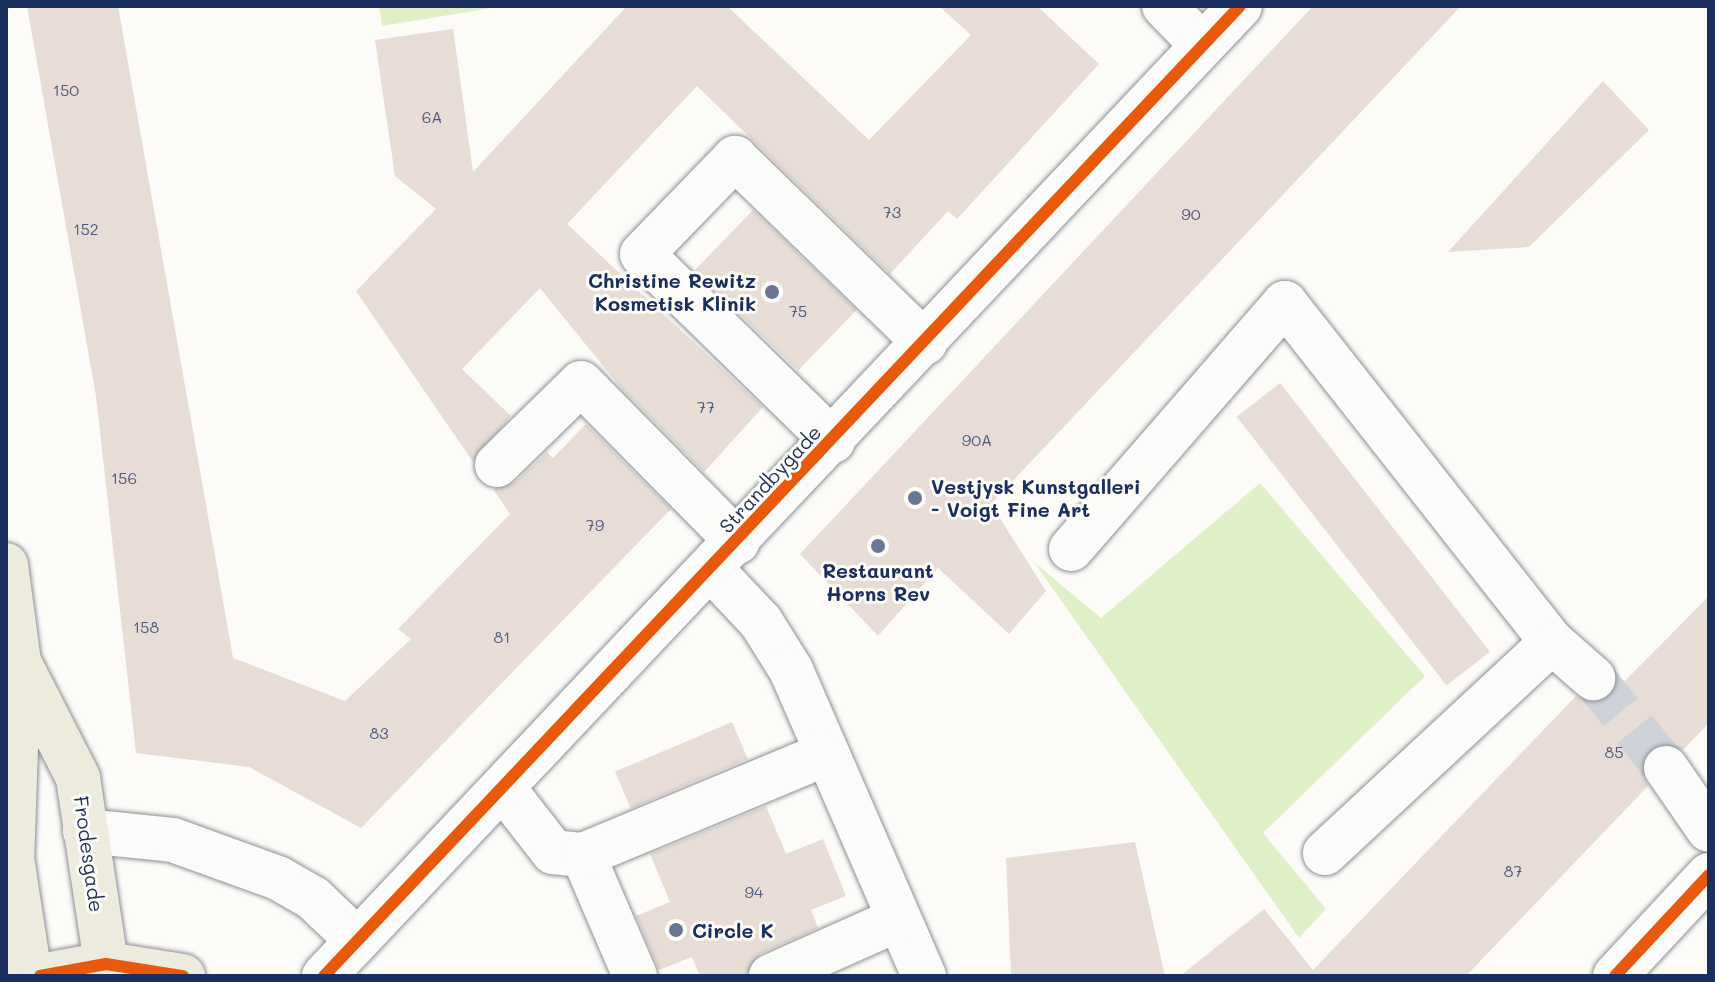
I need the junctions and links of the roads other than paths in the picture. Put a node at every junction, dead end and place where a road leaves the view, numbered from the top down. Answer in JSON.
{"nodes":[{"id":1,"x":1164,"y":6,"type":"edge"},
{"id":2,"x":1240,"y":6,"type":"edge"},
{"id":3,"x":1202,"y":45,"type":"junction"},
{"id":4,"x":925,"y":343,"type":"junction"},
{"id":5,"x":833,"y":441,"type":"junction"},
{"id":6,"x":497,"y":465,"type":"dead end"},
{"id":7,"x":1071,"y":549,"type":"dead end"},
{"id":8,"x":725,"y":556,"type":"junction"},
{"id":9,"x":6,"y":565,"type":"edge"},
{"id":10,"x":1552,"y":642,"type":"junction"},
{"id":11,"x":19,"y":662,"type":"junction"},
{"id":12,"x":1593,"y":678,"type":"tunnel mouth"},
{"id":13,"x":823,"y":755,"type":"junction"},
{"id":14,"x":1666,"y":768,"type":"tunnel mouth"},
{"id":15,"x":504,"y":789,"type":"junction"},
{"id":16,"x":1709,"y":830,"type":"edge"},
{"id":17,"x":85,"y":831,"type":"junction"},
{"id":18,"x":1325,"y":853,"type":"dead end"},
{"id":19,"x":583,"y":855,"type":"junction"},
{"id":20,"x":9,"y":859,"type":"edge"},
{"id":21,"x":1709,"y":875,"type":"edge"},
{"id":22,"x":897,"y":920,"type":"junction"},
{"id":23,"x":357,"y":940,"type":"junction"},
{"id":24,"x":106,"y":964,"type":"junction"},
{"id":25,"x":30,"y":976,"type":"edge"},
{"id":26,"x":40,"y":976,"type":"edge"},
{"id":27,"x":183,"y":976,"type":"edge"},
{"id":28,"x":324,"y":976,"type":"edge"},
{"id":29,"x":635,"y":976,"type":"edge"},
{"id":30,"x":771,"y":976,"type":"edge"},
{"id":31,"x":924,"y":976,"type":"edge"},
{"id":32,"x":1615,"y":976,"type":"edge"}],
"edges":[{"from":1,"to":3,"type":"street"},
{"from":2,"to":3,"type":"street","name":"Strandbygade"},
{"from":3,"to":4,"type":"street","name":"Strandbygade"},
{"from":4,"to":5,"type":"street","name":"Strandbygade"},
{"from":4,"to":5,"type":"street"},
{"from":5,"to":8,"type":"street","name":"Strandbygade"},
{"from":6,"to":8,"type":"street"},
{"from":7,"to":10,"type":"street"},
{"from":8,"to":13,"type":"street"},
{"from":8,"to":15,"type":"street","name":"Strandbygade"},
{"from":9,"to":11,"type":"main road","name":"Frodesgade"},
{"from":10,"to":12,"type":"street"},
{"from":10,"to":18,"type":"street"},
{"from":11,"to":17,"type":"main road","name":"Frodesgade"},
{"from":11,"to":20,"type":"main road","name":"Frodesgade"},
{"from":13,"to":19,"type":"street"},
{"from":13,"to":22,"type":"street"},
{"from":14,"to":16,"type":"street"},
{"from":15,"to":19,"type":"street"},
{"from":15,"to":23,"type":"street","name":"Strandbygade"},
{"from":17,"to":23,"type":"street"},
{"from":17,"to":24,"type":"main road","name":"Frodesgade"},
{"from":19,"to":29,"type":"street"},
{"from":20,"to":25,"type":"main road","name":"Frodesgade"},
{"from":21,"to":32,"type":"street"},
{"from":22,"to":30,"type":"street"},
{"from":22,"to":31,"type":"street"},
{"from":23,"to":28,"type":"street","name":"Strandbygade"},
{"from":24,"to":26,"type":"main road"},
{"from":24,"to":27,"type":"main road"}]}
